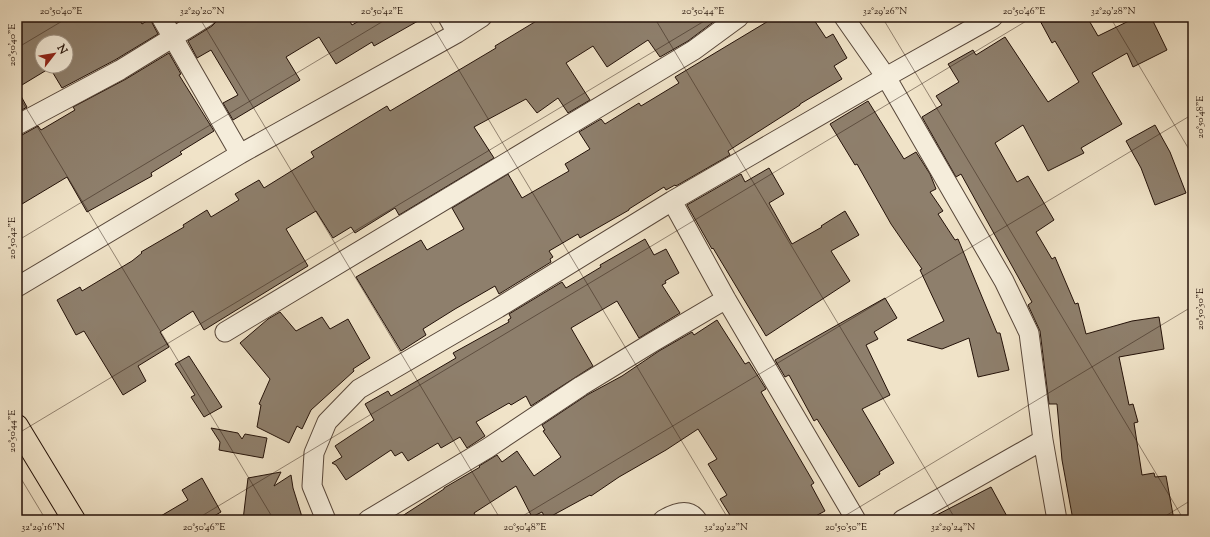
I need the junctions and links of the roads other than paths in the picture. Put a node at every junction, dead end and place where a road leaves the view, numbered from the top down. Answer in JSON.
{"nodes":[{"id":1,"x":161,"y":17,"type":"edge"},
{"id":2,"x":206,"y":17,"type":"edge"},
{"id":3,"x":448,"y":17,"type":"edge"},
{"id":4,"x":482,"y":17,"type":"edge"},
{"id":5,"x":739,"y":17,"type":"edge"},
{"id":6,"x":844,"y":17,"type":"edge"},
{"id":7,"x":993,"y":17,"type":"edge"},
{"id":8,"x":457,"y":33,"type":"junction"},
{"id":9,"x":173,"y":37,"type":"junction"},
{"id":10,"x":886,"y":77,"type":"junction"},
{"id":11,"x":17,"y":125,"type":"edge"},
{"id":12,"x":240,"y":154,"type":"junction"},
{"id":13,"x":672,"y":201,"type":"junction"},
{"id":14,"x":17,"y":287,"type":"edge"},
{"id":15,"x":726,"y":299,"type":"junction"},
{"id":16,"x":224,"y":332,"type":"dead end"},
{"id":17,"x":17,"y":426,"type":"edge"},
{"id":18,"x":1043,"y":440,"type":"junction"},
{"id":19,"x":74,"y":520,"type":"edge"},
{"id":20,"x":326,"y":520,"type":"edge"},
{"id":21,"x":368,"y":520,"type":"edge"},
{"id":22,"x":663,"y":520,"type":"edge"},
{"id":23,"x":697,"y":520,"type":"edge"},
{"id":24,"x":856,"y":520,"type":"edge"},
{"id":25,"x":902,"y":520,"type":"edge"},
{"id":26,"x":1057,"y":520,"type":"edge"}],
"edges":[{"from":1,"to":9,"type":"street"},
{"from":2,"to":9,"type":"street"},
{"from":3,"to":8,"type":"street"},
{"from":4,"to":8,"type":"street"},
{"from":5,"to":16,"type":"street"},
{"from":6,"to":10,"type":"street"},
{"from":7,"to":10,"type":"street"},
{"from":8,"to":12,"type":"street"},
{"from":9,"to":11,"type":"street"},
{"from":9,"to":12,"type":"street"},
{"from":10,"to":13,"type":"street"},
{"from":10,"to":18,"type":"street"},
{"from":12,"to":14,"type":"street"},
{"from":13,"to":15,"type":"street"},
{"from":13,"to":20,"type":"street"},
{"from":15,"to":21,"type":"street"},
{"from":15,"to":24,"type":"street"},
{"from":17,"to":19,"type":"main road"},
{"from":18,"to":25,"type":"street"},
{"from":18,"to":26,"type":"street"},
{"from":22,"to":23,"type":"street"}]}
